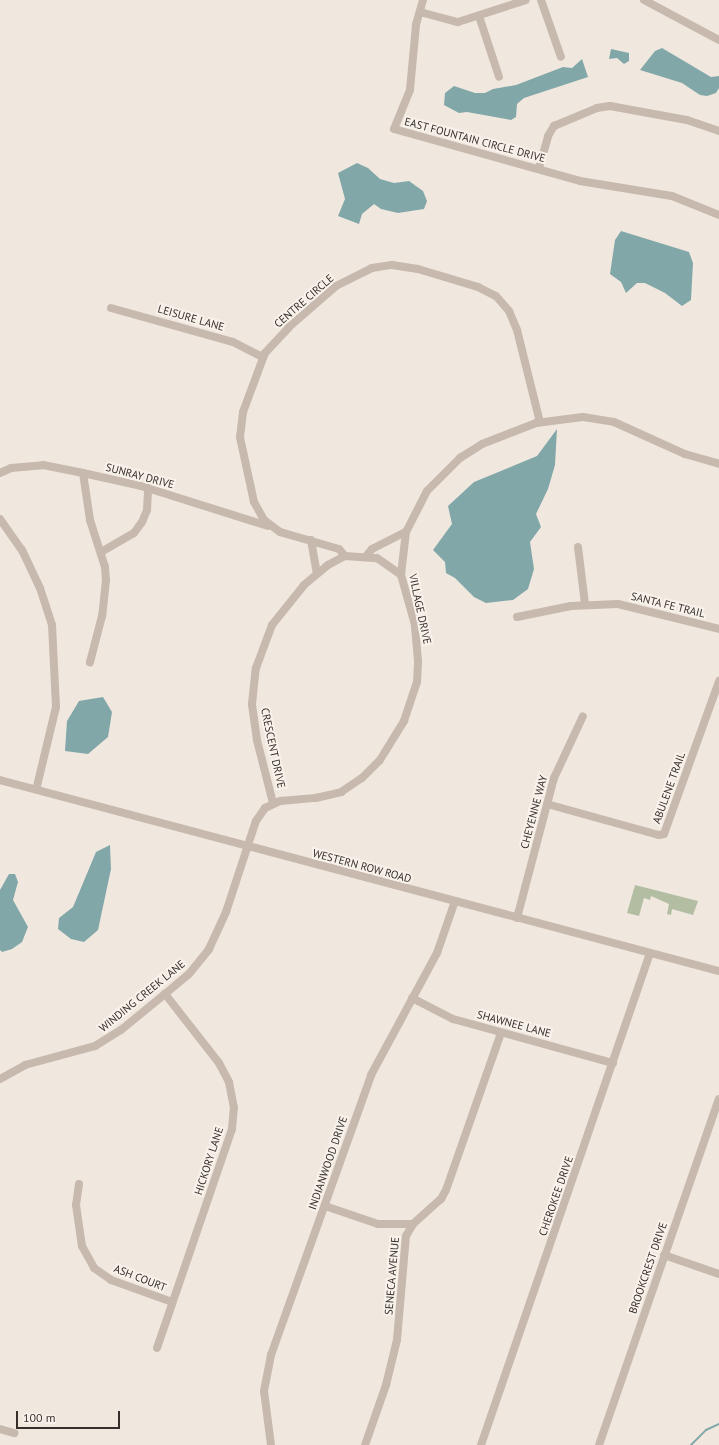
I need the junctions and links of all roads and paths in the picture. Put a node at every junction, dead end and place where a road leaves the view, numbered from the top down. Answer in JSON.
{"nodes":[{"id":1,"x":423,"y":0,"type":"edge"},
{"id":2,"x":526,"y":0,"type":"edge"},
{"id":3,"x":541,"y":0,"type":"edge"},
{"id":4,"x":644,"y":0,"type":"edge"},
{"id":5,"x":420,"y":12,"type":"junction"},
{"id":6,"x":479,"y":16,"type":"junction"},
{"id":7,"x":719,"y":40,"type":"edge"},
{"id":8,"x":561,"y":58,"type":"dead end"},
{"id":9,"x":499,"y":77,"type":"dead end"},
{"id":10,"x":719,"y":131,"type":"edge"},
{"id":11,"x":539,"y":168,"type":"junction"},
{"id":12,"x":719,"y":215,"type":"edge"},
{"id":13,"x":111,"y":308,"type":"dead end"},
{"id":14,"x":263,"y":357,"type":"junction"},
{"id":15,"x":540,"y":422,"type":"junction"},
{"id":16,"x":719,"y":464,"type":"edge"},
{"id":17,"x":0,"y":473,"type":"edge"},
{"id":18,"x":83,"y":473,"type":"junction"},
{"id":19,"x":148,"y":488,"type":"junction"},
{"id":20,"x":0,"y":519,"type":"edge"},
{"id":21,"x":271,"y":527,"type":"junction"},
{"id":22,"x":406,"y":532,"type":"junction"},
{"id":23,"x":311,"y":540,"type":"junction"},
{"id":24,"x":578,"y":548,"type":"dead end"},
{"id":25,"x":101,"y":552,"type":"junction"},
{"id":26,"x":345,"y":556,"type":"junction"},
{"id":27,"x":367,"y":556,"type":"junction"},
{"id":28,"x":317,"y":573,"type":"junction"},
{"id":29,"x":401,"y":575,"type":"junction"},
{"id":30,"x":585,"y":604,"type":"junction"},
{"id":31,"x":517,"y":617,"type":"dead end"},
{"id":32,"x":719,"y":629,"type":"edge"},
{"id":33,"x":90,"y":662,"type":"dead end"},
{"id":34,"x":719,"y":681,"type":"edge"},
{"id":35,"x":583,"y":716,"type":"dead end"},
{"id":36,"x":0,"y":780,"type":"edge"},
{"id":37,"x":36,"y":790,"type":"junction"},
{"id":38,"x":273,"y":803,"type":"junction"},
{"id":39,"x":547,"y":804,"type":"junction"},
{"id":40,"x":248,"y":845,"type":"junction"},
{"id":41,"x":455,"y":901,"type":"junction"},
{"id":42,"x":517,"y":918,"type":"junction"},
{"id":43,"x":650,"y":953,"type":"junction"},
{"id":44,"x":719,"y":971,"type":"edge"},
{"id":45,"x":165,"y":994,"type":"junction"},
{"id":46,"x":412,"y":998,"type":"junction"},
{"id":47,"x":501,"y":1033,"type":"junction"},
{"id":48,"x":613,"y":1063,"type":"junction"},
{"id":49,"x":0,"y":1079,"type":"edge"},
{"id":50,"x":719,"y":1099,"type":"edge"},
{"id":51,"x":79,"y":1184,"type":"dead end"},
{"id":52,"x":325,"y":1206,"type":"junction"},
{"id":53,"x":413,"y":1224,"type":"junction"},
{"id":54,"x":664,"y":1255,"type":"junction"},
{"id":55,"x":719,"y":1274,"type":"edge"},
{"id":56,"x":172,"y":1302,"type":"junction"},
{"id":57,"x":157,"y":1348,"type":"dead end"},
{"id":58,"x":0,"y":1429,"type":"edge"},
{"id":59,"x":14,"y":1433,"type":"dead end"},
{"id":60,"x":270,"y":1445,"type":"edge"},
{"id":61,"x":365,"y":1445,"type":"edge"},
{"id":62,"x":481,"y":1445,"type":"edge"},
{"id":63,"x":599,"y":1445,"type":"edge"}],
"edges":[{"from":1,"to":5,"type":"street","name":"EAST FOUNTAIN CIRCLE DRIVE"},
{"from":2,"to":6,"type":"street"},
{"from":3,"to":8,"type":"street"},
{"from":4,"to":7,"type":"street"},
{"from":5,"to":6,"type":"street"},
{"from":5,"to":11,"type":"street","name":"EAST FOUNTAIN CIRCLE DRIVE"},
{"from":6,"to":9,"type":"street"},
{"from":10,"to":11,"type":"street"},
{"from":11,"to":12,"type":"street","name":"EAST FOUNTAIN CIRCLE DRIVE"},
{"from":13,"to":14,"type":"street","name":"LEISURE LANE"},
{"from":14,"to":15,"type":"street","name":"CENTRE CIRCLE"},
{"from":14,"to":21,"type":"street","name":"CENTRE CIRCLE"},
{"from":15,"to":16,"type":"street","name":"VILLAGE DRIVE"},
{"from":15,"to":22,"type":"street","name":"VILLAGE DRIVE"},
{"from":17,"to":18,"type":"street","name":"SUNRAY DRIVE"},
{"from":18,"to":19,"type":"street","name":"SUNRAY DRIVE"},
{"from":18,"to":25,"type":"street"},
{"from":19,"to":21,"type":"street","name":"SUNRAY DRIVE"},
{"from":19,"to":25,"type":"street"},
{"from":20,"to":37,"type":"street"},
{"from":21,"to":23,"type":"street"},
{"from":22,"to":27,"type":"street"},
{"from":22,"to":29,"type":"street","name":"VILLAGE DRIVE"},
{"from":23,"to":26,"type":"street"},
{"from":23,"to":28,"type":"street"},
{"from":24,"to":30,"type":"street"},
{"from":25,"to":33,"type":"street"},
{"from":26,"to":27,"type":"street"},
{"from":26,"to":28,"type":"street","name":"CRESCENT DRIVE"},
{"from":27,"to":29,"type":"street"},
{"from":28,"to":38,"type":"street","name":"CRESCENT DRIVE"},
{"from":29,"to":38,"type":"street","name":"VILLAGE DRIVE"},
{"from":30,"to":31,"type":"street","name":"SANTA FE TRAIL"},
{"from":30,"to":32,"type":"street","name":"SANTA FE TRAIL"},
{"from":34,"to":39,"type":"street","name":"ABULENE TRAIL"},
{"from":35,"to":39,"type":"street","name":"CHEYENNE WAY"},
{"from":36,"to":37,"type":"street","name":"WESTERN ROW ROAD"},
{"from":37,"to":40,"type":"street","name":"WESTERN ROW ROAD"},
{"from":38,"to":40,"type":"street"},
{"from":39,"to":42,"type":"street","name":"CHEYENNE WAY"},
{"from":40,"to":41,"type":"street","name":"WESTERN ROW ROAD"},
{"from":40,"to":45,"type":"street","name":"WINDING CREEK LANE"},
{"from":41,"to":42,"type":"street","name":"WESTERN ROW ROAD"},
{"from":41,"to":46,"type":"street","name":"INDIANWOOD DRIVE"},
{"from":42,"to":43,"type":"street","name":"WESTERN ROW ROAD"},
{"from":43,"to":44,"type":"street","name":"WESTERN ROW ROAD"},
{"from":43,"to":48,"type":"street","name":"CHEROKEE DRIVE"},
{"from":45,"to":49,"type":"street","name":"WINDING CREEK LANE"},
{"from":45,"to":56,"type":"street","name":"HICKORY LANE"},
{"from":46,"to":47,"type":"street","name":"SHAWNEE LANE"},
{"from":46,"to":52,"type":"street","name":"INDIANWOOD DRIVE"},
{"from":47,"to":48,"type":"street","name":"SHAWNEE LANE"},
{"from":47,"to":53,"type":"street","name":"SENECA AVENUE"},
{"from":48,"to":62,"type":"street","name":"CHEROKEE DRIVE"},
{"from":50,"to":54,"type":"street","name":"BROOKCREST DRIVE"},
{"from":51,"to":56,"type":"street","name":"ASH COURT"},
{"from":52,"to":53,"type":"street"},
{"from":52,"to":60,"type":"street","name":"INDIANWOOD DRIVE"},
{"from":53,"to":61,"type":"street","name":"SENECA AVENUE"},
{"from":54,"to":55,"type":"street"},
{"from":54,"to":63,"type":"street","name":"BROOKCREST DRIVE"},
{"from":56,"to":57,"type":"street","name":"HICKORY LANE"},
{"from":58,"to":59,"type":"street"}]}
